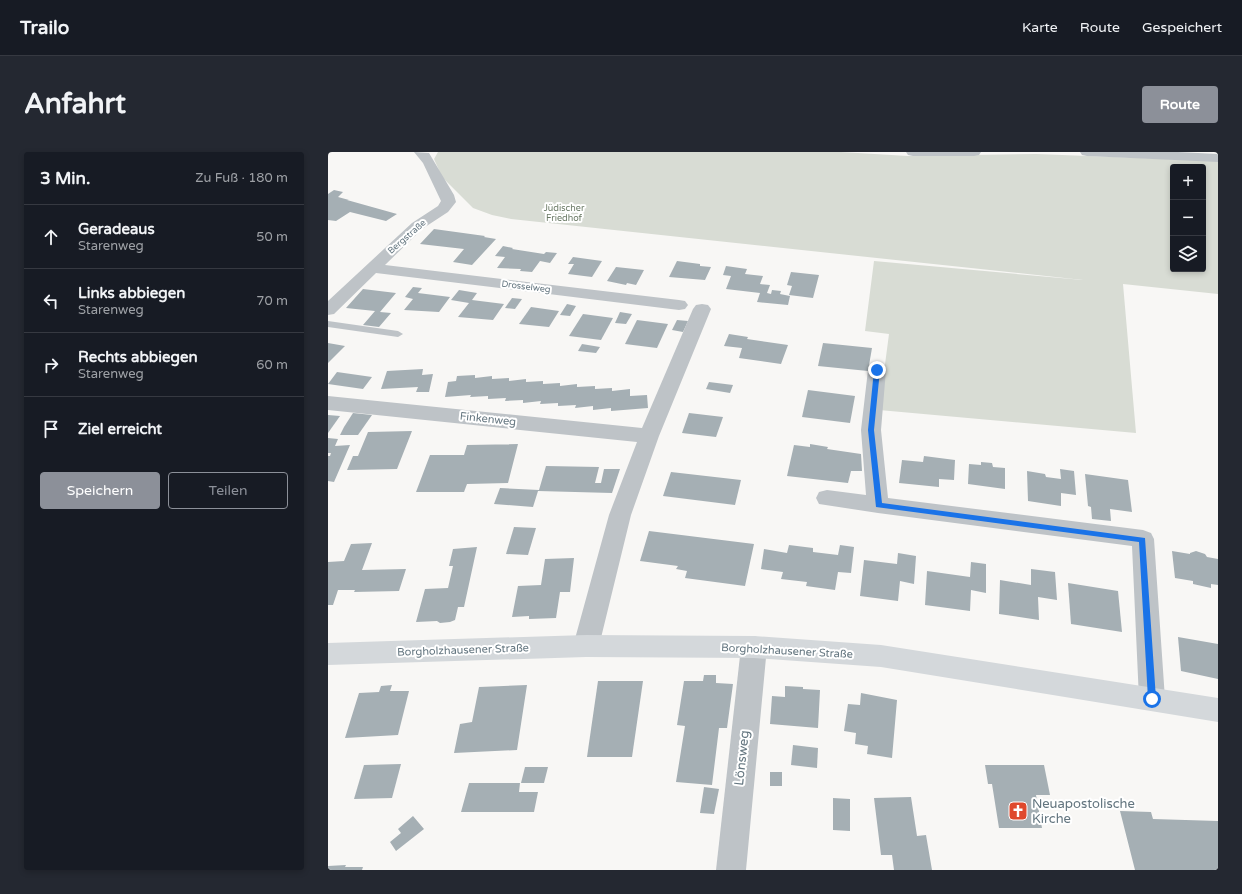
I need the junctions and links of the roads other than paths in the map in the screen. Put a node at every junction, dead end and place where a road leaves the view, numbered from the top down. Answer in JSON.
{"nodes":[{"id":1,"x":913,"y":152,"type":"edge"},
{"id":2,"x":974,"y":152,"type":"edge"},
{"id":3,"x":1087,"y":152,"type":"edge"},
{"id":4,"x":426,"y":154,"type":"edge"},
{"id":5,"x":1218,"y":158,"type":"edge"},
{"id":6,"x":372,"y":268,"type":"junction"},
{"id":7,"x":679,"y":305,"type":"dead end"},
{"id":8,"x":702,"y":309,"type":"dead end"},
{"id":9,"x":328,"y":310,"type":"edge"},
{"id":10,"x":328,"y":324,"type":"edge"},
{"id":11,"x":398,"y":334,"type":"dead end"},
{"id":12,"x":877,"y":370,"type":"dead end"},
{"id":13,"x":328,"y":403,"type":"edge"},
{"id":14,"x":648,"y":436,"type":"junction"},
{"id":15,"x":827,"y":498,"type":"dead end"},
{"id":16,"x":878,"y":505,"type":"junction"},
{"id":17,"x":586,"y":646,"type":"junction"},
{"id":18,"x":754,"y":646,"type":"junction"},
{"id":19,"x":328,"y":654,"type":"edge"},
{"id":20,"x":1152,"y":699,"type":"junction"},
{"id":21,"x":1218,"y":710,"type":"edge"},
{"id":22,"x":731,"y":870,"type":"edge"}],
"edges":[{"from":1,"to":2,"type":"street"},
{"from":3,"to":5,"type":"street"},
{"from":4,"to":6,"type":"street","name":"Bergstraße"},
{"from":6,"to":7,"type":"street","name":"Drosselweg"},
{"from":6,"to":9,"type":"street","name":"Bergstraße"},
{"from":8,"to":14,"type":"street"},
{"from":10,"to":11,"type":"lane"},
{"from":12,"to":16,"type":"street"},
{"from":13,"to":14,"type":"street","name":"Finkenweg"},
{"from":14,"to":17,"type":"street"},
{"from":15,"to":16,"type":"street"},
{"from":16,"to":20,"type":"street"},
{"from":17,"to":18,"type":"main road","name":"Borgholzhausener Straße"},
{"from":17,"to":19,"type":"main road","name":"Borgholzhausener Straße"},
{"from":18,"to":20,"type":"main road","name":"Borgholzhausener Straße"},
{"from":18,"to":22,"type":"street","name":"Lönsweg"},
{"from":20,"to":21,"type":"main road","name":"Borgholzhausener Straße"}]}
